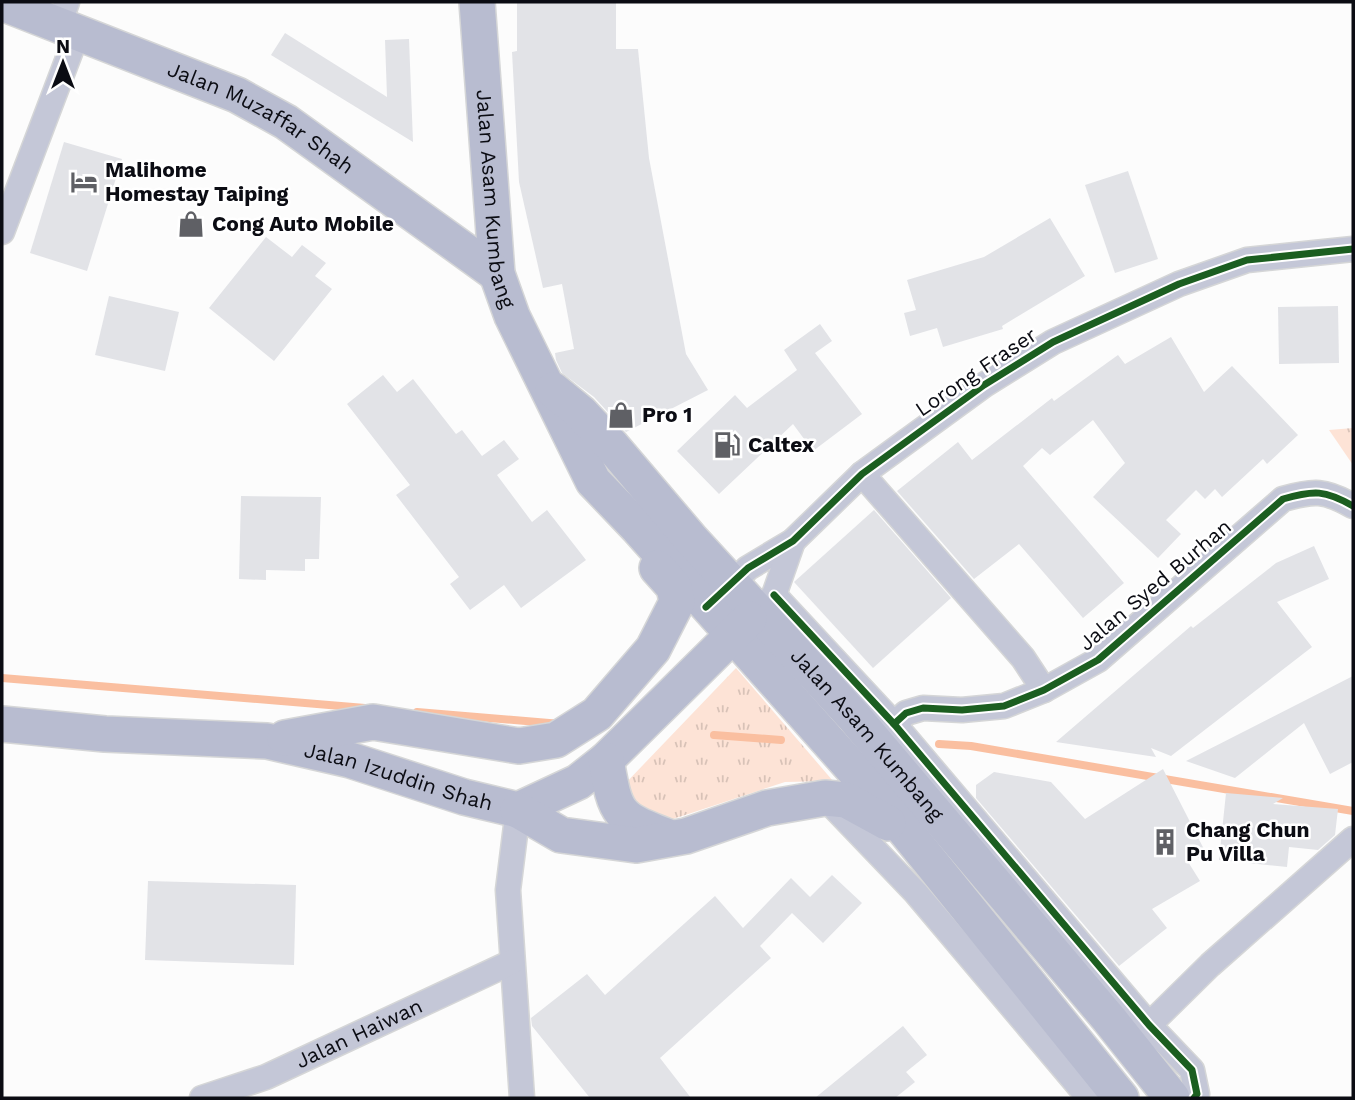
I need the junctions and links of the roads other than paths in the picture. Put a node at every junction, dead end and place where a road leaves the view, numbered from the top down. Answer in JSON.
{"nodes":[{"id":1,"x":477,"y":2,"type":"edge"},
{"id":2,"x":2,"y":3,"type":"edge"},
{"id":3,"x":68,"y":20,"type":"edge"},
{"id":4,"x":2,"y":232,"type":"edge"},
{"id":5,"x":1353,"y":249,"type":"edge"},
{"id":6,"x":496,"y":274,"type":"junction"},
{"id":7,"x":548,"y":387,"type":"junction"},
{"id":8,"x":862,"y":474,"type":"junction"},
{"id":9,"x":1353,"y":506,"type":"edge"},
{"id":10,"x":638,"y":528,"type":"junction"},
{"id":11,"x":793,"y":541,"type":"junction"},
{"id":12,"x":732,"y":584,"type":"junction"},
{"id":13,"x":706,"y":607,"type":"junction"},
{"id":14,"x":755,"y":614,"type":"junction"},
{"id":15,"x":1044,"y":690,"type":"junction"},
{"id":16,"x":2,"y":724,"type":"edge"},
{"id":17,"x":894,"y":724,"type":"junction"},
{"id":18,"x":267,"y":741,"type":"junction"},
{"id":19,"x":606,"y":760,"type":"junction"},
{"id":20,"x":825,"y":798,"type":"junction"},
{"id":21,"x":518,"y":810,"type":"junction"},
{"id":22,"x":906,"y":833,"type":"junction"},
{"id":23,"x":671,"y":838,"type":"junction"},
{"id":24,"x":1353,"y":839,"type":"edge"},
{"id":25,"x":512,"y":962,"type":"junction"},
{"id":26,"x":1149,"y":1025,"type":"junction"},
{"id":27,"x":202,"y":1098,"type":"edge"},
{"id":28,"x":522,"y":1098,"type":"edge"},
{"id":29,"x":1089,"y":1098,"type":"edge"},
{"id":30,"x":1121,"y":1098,"type":"edge"},
{"id":31,"x":1172,"y":1098,"type":"edge"},
{"id":32,"x":1194,"y":1098,"type":"edge"}],
"edges":[{"from":1,"to":6,"type":"main road","name":"Jalan Asam Kumbang"},
{"from":2,"to":3,"type":"main road","name":"Jalan Muzaffar Shah"},
{"from":3,"to":4,"type":"street"},
{"from":3,"to":6,"type":"main road","name":"Jalan Muzaffar Shah"},
{"from":5,"to":8,"type":"street","name":"Lorong Fraser"},
{"from":6,"to":7,"type":"main road","name":"Jalan Asam Kumbang"},
{"from":7,"to":10,"type":"main road","name":"Jalan Asam Kumbang"},
{"from":7,"to":12,"type":"main road","name":"Jalan Asam Kumbang"},
{"from":8,"to":11,"type":"street","name":"Lorong Fraser"},
{"from":8,"to":15,"type":"street"},
{"from":9,"to":15,"type":"street","name":"Jalan Syed Burhan"},
{"from":10,"to":13,"type":"main road","name":"Jalan Asam Kumbang"},
{"from":10,"to":18,"type":"main road"},
{"from":11,"to":12,"type":"street","name":"Lorong Fraser"},
{"from":11,"to":14,"type":"street","name":"Lorong Fraser"},
{"from":12,"to":13,"type":"street","name":"Lorong Fraser"},
{"from":12,"to":14,"type":"main road","name":"Jalan Asam Kumbang"},
{"from":13,"to":14,"type":"main road","name":"Jalan Asam Kumbang"},
{"from":14,"to":17,"type":"street"},
{"from":14,"to":19,"type":"main road","name":"Jalan Izuddin Shah"},
{"from":14,"to":22,"type":"main road","name":"Jalan Asam Kumbang"},
{"from":14,"to":31,"type":"main road","name":"Jalan Asam Kumbang"},
{"from":15,"to":17,"type":"street","name":"Jalan Syed Burhan"},
{"from":16,"to":18,"type":"main road","name":"Jalan Izuddin Shah"},
{"from":17,"to":26,"type":"street"},
{"from":18,"to":21,"type":"main road","name":"Jalan Izuddin Shah"},
{"from":19,"to":21,"type":"main road","name":"Jalan Izuddin Shah"},
{"from":19,"to":23,"type":"main road"},
{"from":20,"to":22,"type":"main road"},
{"from":20,"to":23,"type":"main road"},
{"from":20,"to":29,"type":"street"},
{"from":21,"to":23,"type":"main road"},
{"from":21,"to":25,"type":"street"},
{"from":22,"to":30,"type":"main road","name":"Jalan Asam Kumbang"},
{"from":24,"to":26,"type":"street"},
{"from":25,"to":27,"type":"street","name":"Jalan Haiwan"},
{"from":25,"to":28,"type":"street"},
{"from":26,"to":32,"type":"street"}]}
